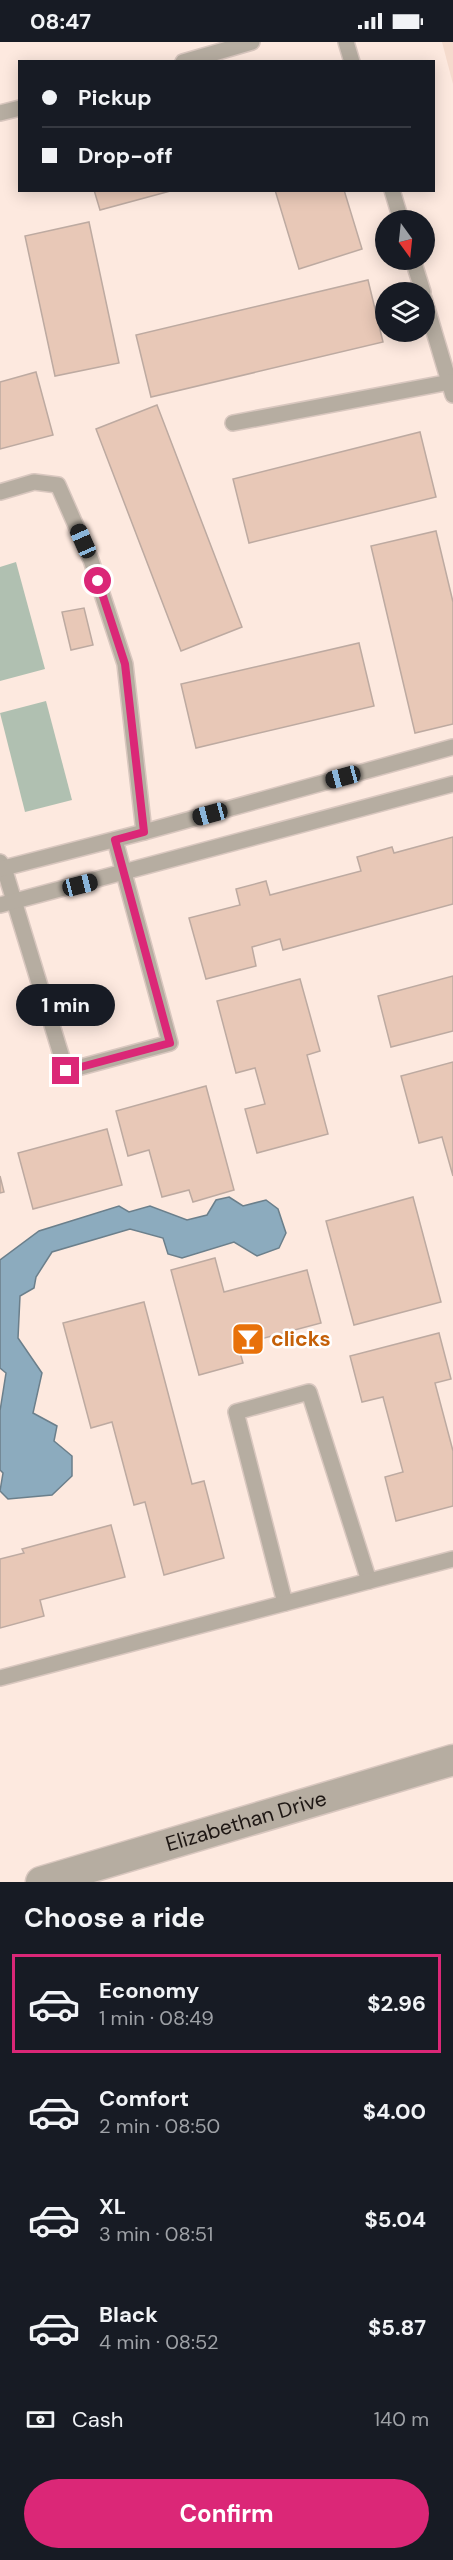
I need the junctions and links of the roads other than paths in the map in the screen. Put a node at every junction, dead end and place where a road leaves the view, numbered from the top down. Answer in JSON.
{"nodes":[{"id":1,"x":252,"y":42,"type":"edge"},
{"id":2,"x":346,"y":42,"type":"edge"},
{"id":3,"x":190,"y":60,"type":"edge"},
{"id":4,"x":351,"y":60,"type":"edge"},
{"id":5,"x":18,"y":108,"type":"edge"},
{"id":6,"x":0,"y":113,"type":"edge"},
{"id":7,"x":393,"y":192,"type":"edge"},
{"id":8,"x":398,"y":210,"type":"edge"},
{"id":9,"x":435,"y":333,"type":"edge"},
{"id":10,"x":452,"y":388,"type":"edge"},
{"id":11,"x":233,"y":423,"type":"dead end"},
{"id":12,"x":0,"y":492,"type":"edge"},
{"id":13,"x":453,"y":747,"type":"edge"},
{"id":14,"x":453,"y":784,"type":"edge"},
{"id":15,"x":144,"y":832,"type":"junction"},
{"id":16,"x":115,"y":840,"type":"junction"},
{"id":17,"x":2,"y":866,"type":"edge"},
{"id":18,"x":123,"y":873,"type":"junction"},
{"id":19,"x":7,"y":903,"type":"edge"},
{"id":20,"x":453,"y":1559,"type":"edge"},
{"id":21,"x":369,"y":1581,"type":"junction"},
{"id":22,"x":285,"y":1603,"type":"junction"},
{"id":23,"x":0,"y":1678,"type":"edge"},
{"id":24,"x":453,"y":1760,"type":"edge"},
{"id":25,"x":41,"y":1882,"type":"edge"}],
"edges":[{"from":1,"to":3,"type":"lane"},
{"from":2,"to":4,"type":"lane"},
{"from":5,"to":6,"type":"lane"},
{"from":7,"to":8,"type":"lane"},
{"from":9,"to":10,"type":"lane"},
{"from":10,"to":11,"type":"lane"},
{"from":12,"to":15,"type":"lane"},
{"from":13,"to":15,"type":"lane"},
{"from":14,"to":18,"type":"lane"},
{"from":15,"to":16,"type":"lane"},
{"from":16,"to":17,"type":"lane"},
{"from":16,"to":18,"type":"lane"},
{"from":17,"to":19,"type":"lane"},
{"from":18,"to":19,"type":"lane"},
{"from":18,"to":19,"type":"lane"},
{"from":20,"to":21,"type":"lane"},
{"from":21,"to":22,"type":"lane"},
{"from":21,"to":22,"type":"lane"},
{"from":22,"to":23,"type":"lane"},
{"from":24,"to":25,"type":"street","name":"Elizabethan Drive"}]}
